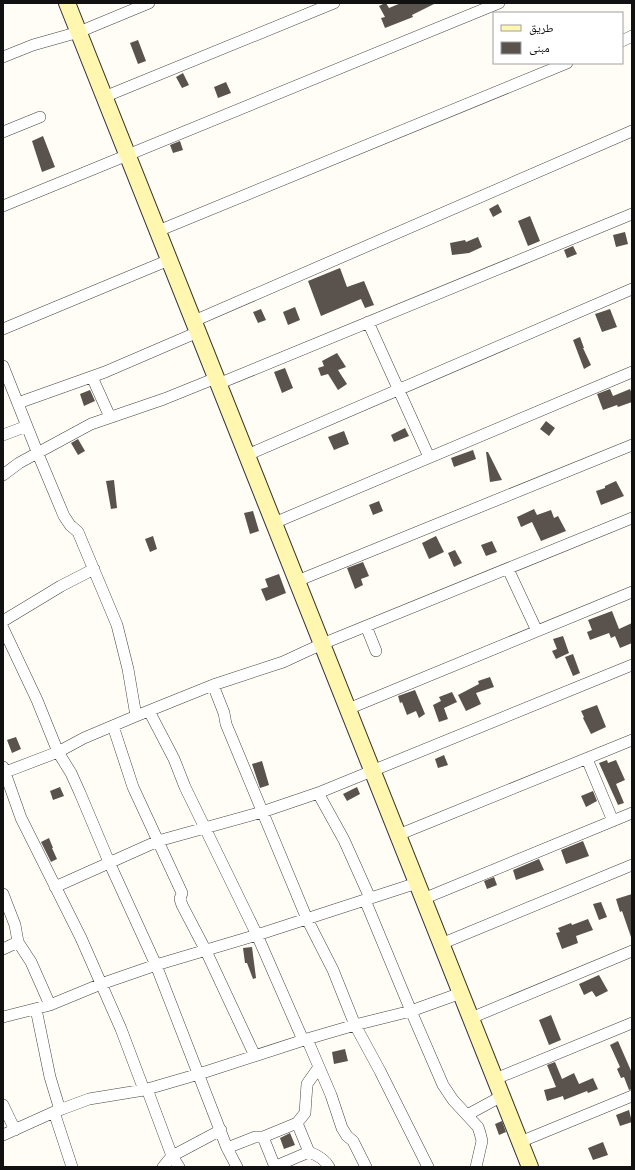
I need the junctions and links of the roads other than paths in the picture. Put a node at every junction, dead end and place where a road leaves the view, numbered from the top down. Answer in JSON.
{"nodes":[{"id":1,"x":67,"y":3,"type":"edge"},
{"id":2,"x":149,"y":3,"type":"edge"},
{"id":3,"x":334,"y":3,"type":"edge"},
{"id":4,"x":499,"y":3,"type":"edge"},
{"id":5,"x":78,"y":32,"type":"junction"},
{"id":6,"x":632,"y":36,"type":"edge"},
{"id":7,"x":623,"y":40,"type":"edge"},
{"id":8,"x":3,"y":57,"type":"edge"},
{"id":9,"x":566,"y":64,"type":"edge"},
{"id":10,"x":104,"y":98,"type":"junction"},
{"id":11,"x":40,"y":117,"type":"dead end"},
{"id":12,"x":632,"y":131,"type":"edge"},
{"id":13,"x":3,"y":132,"type":"edge"},
{"id":14,"x":127,"y":154,"type":"junction"},
{"id":15,"x":3,"y":206,"type":"edge"},
{"id":16,"x":632,"y":214,"type":"edge"},
{"id":17,"x":158,"y":231,"type":"junction"},
{"id":18,"x":169,"y":260,"type":"junction"},
{"id":19,"x":632,"y":289,"type":"edge"},
{"id":20,"x":368,"y":322,"type":"junction"},
{"id":21,"x":196,"y":327,"type":"junction"},
{"id":22,"x":3,"y":329,"type":"edge"},
{"id":23,"x":3,"y":366,"type":"edge"},
{"id":24,"x":632,"y":372,"type":"edge"},
{"id":25,"x":92,"y":377,"type":"junction"},
{"id":26,"x":217,"y":381,"type":"junction"},
{"id":27,"x":398,"y":390,"type":"junction"},
{"id":28,"x":18,"y":403,"type":"junction"},
{"id":29,"x":110,"y":416,"type":"junction"},
{"id":30,"x":27,"y":426,"type":"junction"},
{"id":31,"x":3,"y":435,"type":"edge"},
{"id":32,"x":632,"y":445,"type":"edge"},
{"id":33,"x":38,"y":454,"type":"junction"},
{"id":34,"x":247,"y":455,"type":"junction"},
{"id":35,"x":429,"y":457,"type":"junction"},
{"id":36,"x":3,"y":475,"type":"edge"},
{"id":37,"x":632,"y":518,"type":"edge"},
{"id":38,"x":274,"y":523,"type":"junction"},
{"id":39,"x":94,"y":569,"type":"junction"},
{"id":40,"x":508,"y":569,"type":"junction"},
{"id":41,"x":297,"y":581,"type":"junction"},
{"id":42,"x":632,"y":592,"type":"edge"},
{"id":43,"x":3,"y":621,"type":"edge"},
{"id":44,"x":366,"y":626,"type":"junction"},
{"id":45,"x":3,"y":628,"type":"edge"},
{"id":46,"x":537,"y":631,"type":"junction"},
{"id":47,"x":322,"y":644,"type":"junction"},
{"id":48,"x":376,"y":652,"type":"dead end"},
{"id":49,"x":632,"y":665,"type":"edge"},
{"id":50,"x":213,"y":686,"type":"junction"},
{"id":51,"x":348,"y":709,"type":"junction"},
{"id":52,"x":149,"y":711,"type":"junction"},
{"id":53,"x":136,"y":716,"type":"junction"},
{"id":54,"x":113,"y":726,"type":"junction"},
{"id":55,"x":632,"y":740,"type":"edge"},
{"id":56,"x":58,"y":752,"type":"junction"},
{"id":57,"x":587,"y":759,"type":"junction"},
{"id":58,"x":3,"y":771,"type":"edge"},
{"id":59,"x":372,"y":771,"type":"junction"},
{"id":60,"x":318,"y":793,"type":"junction"},
{"id":61,"x":262,"y":812,"type":"junction"},
{"id":62,"x":632,"y":813,"type":"edge"},
{"id":63,"x":613,"y":821,"type":"junction"},
{"id":64,"x":205,"y":827,"type":"junction"},
{"id":65,"x":398,"y":835,"type":"junction"},
{"id":66,"x":158,"y":841,"type":"junction"},
{"id":67,"x":109,"y":862,"type":"junction"},
{"id":68,"x":632,"y":865,"type":"edge"},
{"id":69,"x":417,"y":884,"type":"junction"},
{"id":70,"x":55,"y":887,"type":"junction"},
{"id":71,"x":3,"y":894,"type":"edge"},
{"id":72,"x":367,"y":899,"type":"junction"},
{"id":73,"x":423,"y":899,"type":"junction"},
{"id":74,"x":307,"y":919,"type":"junction"},
{"id":75,"x":257,"y":935,"type":"junction"},
{"id":76,"x":18,"y":942,"type":"junction"},
{"id":77,"x":442,"y":944,"type":"junction"},
{"id":78,"x":3,"y":949,"type":"edge"},
{"id":79,"x":206,"y":951,"type":"junction"},
{"id":80,"x":632,"y":951,"type":"edge"},
{"id":81,"x":156,"y":965,"type":"junction"},
{"id":82,"x":101,"y":984,"type":"junction"},
{"id":83,"x":461,"y":993,"type":"junction"},
{"id":84,"x":50,"y":1005,"type":"junction"},
{"id":85,"x":36,"y":1009,"type":"junction"},
{"id":86,"x":411,"y":1012,"type":"junction"},
{"id":87,"x":3,"y":1017,"type":"edge"},
{"id":88,"x":471,"y":1018,"type":"junction"},
{"id":89,"x":632,"y":1023,"type":"edge"},
{"id":90,"x":355,"y":1025,"type":"junction"},
{"id":91,"x":305,"y":1040,"type":"junction"},
{"id":92,"x":255,"y":1056,"type":"junction"},
{"id":93,"x":319,"y":1067,"type":"junction"},
{"id":94,"x":199,"y":1074,"type":"junction"},
{"id":95,"x":495,"y":1079,"type":"junction"},
{"id":96,"x":146,"y":1090,"type":"junction"},
{"id":97,"x":502,"y":1096,"type":"junction"},
{"id":98,"x":632,"y":1096,"type":"edge"},
{"id":99,"x":3,"y":1105,"type":"edge"},
{"id":100,"x":57,"y":1111,"type":"junction"},
{"id":101,"x":467,"y":1115,"type":"junction"},
{"id":102,"x":297,"y":1123,"type":"junction"},
{"id":103,"x":14,"y":1130,"type":"junction"},
{"id":104,"x":221,"y":1130,"type":"junction"},
{"id":105,"x":3,"y":1135,"type":"edge"},
{"id":106,"x":263,"y":1136,"type":"junction"},
{"id":107,"x":520,"y":1142,"type":"junction"},
{"id":108,"x":228,"y":1148,"type":"junction"},
{"id":109,"x":309,"y":1152,"type":"junction"},
{"id":110,"x":172,"y":1156,"type":"junction"},
{"id":111,"x":275,"y":1166,"type":"edge"},
{"id":112,"x":72,"y":1167,"type":"edge"},
{"id":113,"x":163,"y":1167,"type":"edge"},
{"id":114,"x":179,"y":1167,"type":"edge"},
{"id":115,"x":237,"y":1167,"type":"edge"},
{"id":116,"x":329,"y":1167,"type":"edge"},
{"id":117,"x":366,"y":1167,"type":"edge"},
{"id":118,"x":428,"y":1167,"type":"edge"},
{"id":119,"x":476,"y":1167,"type":"edge"},
{"id":120,"x":530,"y":1167,"type":"edge"}],
"edges":[{"from":1,"to":5,"type":"street"},
{"from":2,"to":5,"type":"street"},
{"from":3,"to":10,"type":"street"},
{"from":4,"to":14,"type":"street"},
{"from":5,"to":8,"type":"street"},
{"from":5,"to":10,"type":"street"},
{"from":6,"to":7,"type":"street"},
{"from":9,"to":17,"type":"street"},
{"from":10,"to":14,"type":"street"},
{"from":11,"to":13,"type":"street"},
{"from":12,"to":21,"type":"street"},
{"from":14,"to":15,"type":"street"},
{"from":14,"to":17,"type":"street"},
{"from":16,"to":20,"type":"street"},
{"from":17,"to":18,"type":"street"},
{"from":18,"to":21,"type":"street"},
{"from":18,"to":22,"type":"street"},
{"from":19,"to":27,"type":"street"},
{"from":20,"to":26,"type":"street"},
{"from":20,"to":27,"type":"street"},
{"from":21,"to":25,"type":"street"},
{"from":21,"to":26,"type":"street"},
{"from":23,"to":28,"type":"street"},
{"from":24,"to":35,"type":"street"},
{"from":25,"to":28,"type":"street"},
{"from":25,"to":29,"type":"street"},
{"from":26,"to":29,"type":"street"},
{"from":26,"to":34,"type":"street"},
{"from":27,"to":34,"type":"street"},
{"from":27,"to":35,"type":"street"},
{"from":28,"to":30,"type":"street"},
{"from":29,"to":33,"type":"street"},
{"from":30,"to":31,"type":"street"},
{"from":30,"to":33,"type":"street"},
{"from":32,"to":41,"type":"street"},
{"from":33,"to":36,"type":"street"},
{"from":33,"to":39,"type":"street"},
{"from":34,"to":38,"type":"street"},
{"from":35,"to":38,"type":"street"},
{"from":37,"to":40,"type":"street"},
{"from":38,"to":41,"type":"street"},
{"from":39,"to":43,"type":"street"},
{"from":39,"to":53,"type":"street"},
{"from":40,"to":44,"type":"street"},
{"from":40,"to":46,"type":"street"},
{"from":41,"to":47,"type":"street"},
{"from":42,"to":46,"type":"street"},
{"from":44,"to":47,"type":"street"},
{"from":44,"to":48,"type":"street"},
{"from":45,"to":56,"type":"street"},
{"from":46,"to":51,"type":"street"},
{"from":47,"to":50,"type":"street"},
{"from":47,"to":51,"type":"street"},
{"from":49,"to":59,"type":"street"},
{"from":50,"to":52,"type":"street"},
{"from":50,"to":61,"type":"street"},
{"from":51,"to":59,"type":"street"},
{"from":52,"to":53,"type":"street"},
{"from":52,"to":64,"type":"street"},
{"from":53,"to":54,"type":"street"},
{"from":54,"to":56,"type":"street"},
{"from":54,"to":66,"type":"street"},
{"from":55,"to":57,"type":"street"},
{"from":56,"to":58,"type":"street"},
{"from":56,"to":67,"type":"street"},
{"from":57,"to":63,"type":"street"},
{"from":57,"to":65,"type":"street"},
{"from":58,"to":70,"type":"street"},
{"from":59,"to":60,"type":"street"},
{"from":59,"to":65,"type":"street"},
{"from":60,"to":61,"type":"street"},
{"from":60,"to":72,"type":"street"},
{"from":61,"to":64,"type":"street"},
{"from":61,"to":74,"type":"street"},
{"from":62,"to":63,"type":"street"},
{"from":63,"to":73,"type":"street"},
{"from":64,"to":66,"type":"street"},
{"from":64,"to":75,"type":"street"},
{"from":65,"to":69,"type":"street"},
{"from":66,"to":67,"type":"street"},
{"from":66,"to":79,"type":"street"},
{"from":67,"to":70,"type":"street"},
{"from":67,"to":81,"type":"street"},
{"from":68,"to":77,"type":"street"},
{"from":69,"to":72,"type":"street"},
{"from":69,"to":73,"type":"street"},
{"from":70,"to":82,"type":"street"},
{"from":71,"to":76,"type":"street"},
{"from":72,"to":74,"type":"street"},
{"from":72,"to":86,"type":"street"},
{"from":73,"to":77,"type":"street"},
{"from":74,"to":75,"type":"street"},
{"from":74,"to":90,"type":"street"},
{"from":75,"to":79,"type":"street"},
{"from":75,"to":91,"type":"street"},
{"from":76,"to":78,"type":"street"},
{"from":76,"to":84,"type":"street"},
{"from":77,"to":83,"type":"street"},
{"from":79,"to":81,"type":"street"},
{"from":79,"to":92,"type":"street"},
{"from":80,"to":88,"type":"street"},
{"from":81,"to":82,"type":"street"},
{"from":81,"to":94,"type":"street"},
{"from":82,"to":84,"type":"street"},
{"from":82,"to":96,"type":"street"},
{"from":83,"to":86,"type":"street"},
{"from":83,"to":88,"type":"street"},
{"from":84,"to":85,"type":"street"},
{"from":85,"to":87,"type":"street"},
{"from":85,"to":100,"type":"street"},
{"from":86,"to":90,"type":"street"},
{"from":86,"to":101,"type":"street"},
{"from":88,"to":95,"type":"street"},
{"from":89,"to":95,"type":"street"},
{"from":90,"to":91,"type":"street"},
{"from":90,"to":118,"type":"street"},
{"from":91,"to":92,"type":"street"},
{"from":91,"to":93,"type":"street"},
{"from":92,"to":94,"type":"street"},
{"from":93,"to":102,"type":"street"},
{"from":93,"to":117,"type":"street"},
{"from":94,"to":96,"type":"street"},
{"from":94,"to":104,"type":"street"},
{"from":95,"to":97,"type":"street"},
{"from":96,"to":100,"type":"street"},
{"from":96,"to":110,"type":"street"},
{"from":97,"to":101,"type":"street"},
{"from":97,"to":107,"type":"street"},
{"from":98,"to":107,"type":"street"},
{"from":99,"to":103,"type":"street"},
{"from":100,"to":103,"type":"street"},
{"from":100,"to":112,"type":"street"},
{"from":101,"to":119,"type":"street"},
{"from":102,"to":106,"type":"street"},
{"from":102,"to":109,"type":"street"},
{"from":103,"to":105,"type":"street"},
{"from":104,"to":108,"type":"street"},
{"from":104,"to":110,"type":"street"},
{"from":106,"to":108,"type":"street"},
{"from":106,"to":111,"type":"street"},
{"from":107,"to":120,"type":"street"},
{"from":108,"to":115,"type":"street"},
{"from":109,"to":111,"type":"street"},
{"from":109,"to":116,"type":"street"},
{"from":110,"to":113,"type":"street"},
{"from":110,"to":114,"type":"street"}]}
